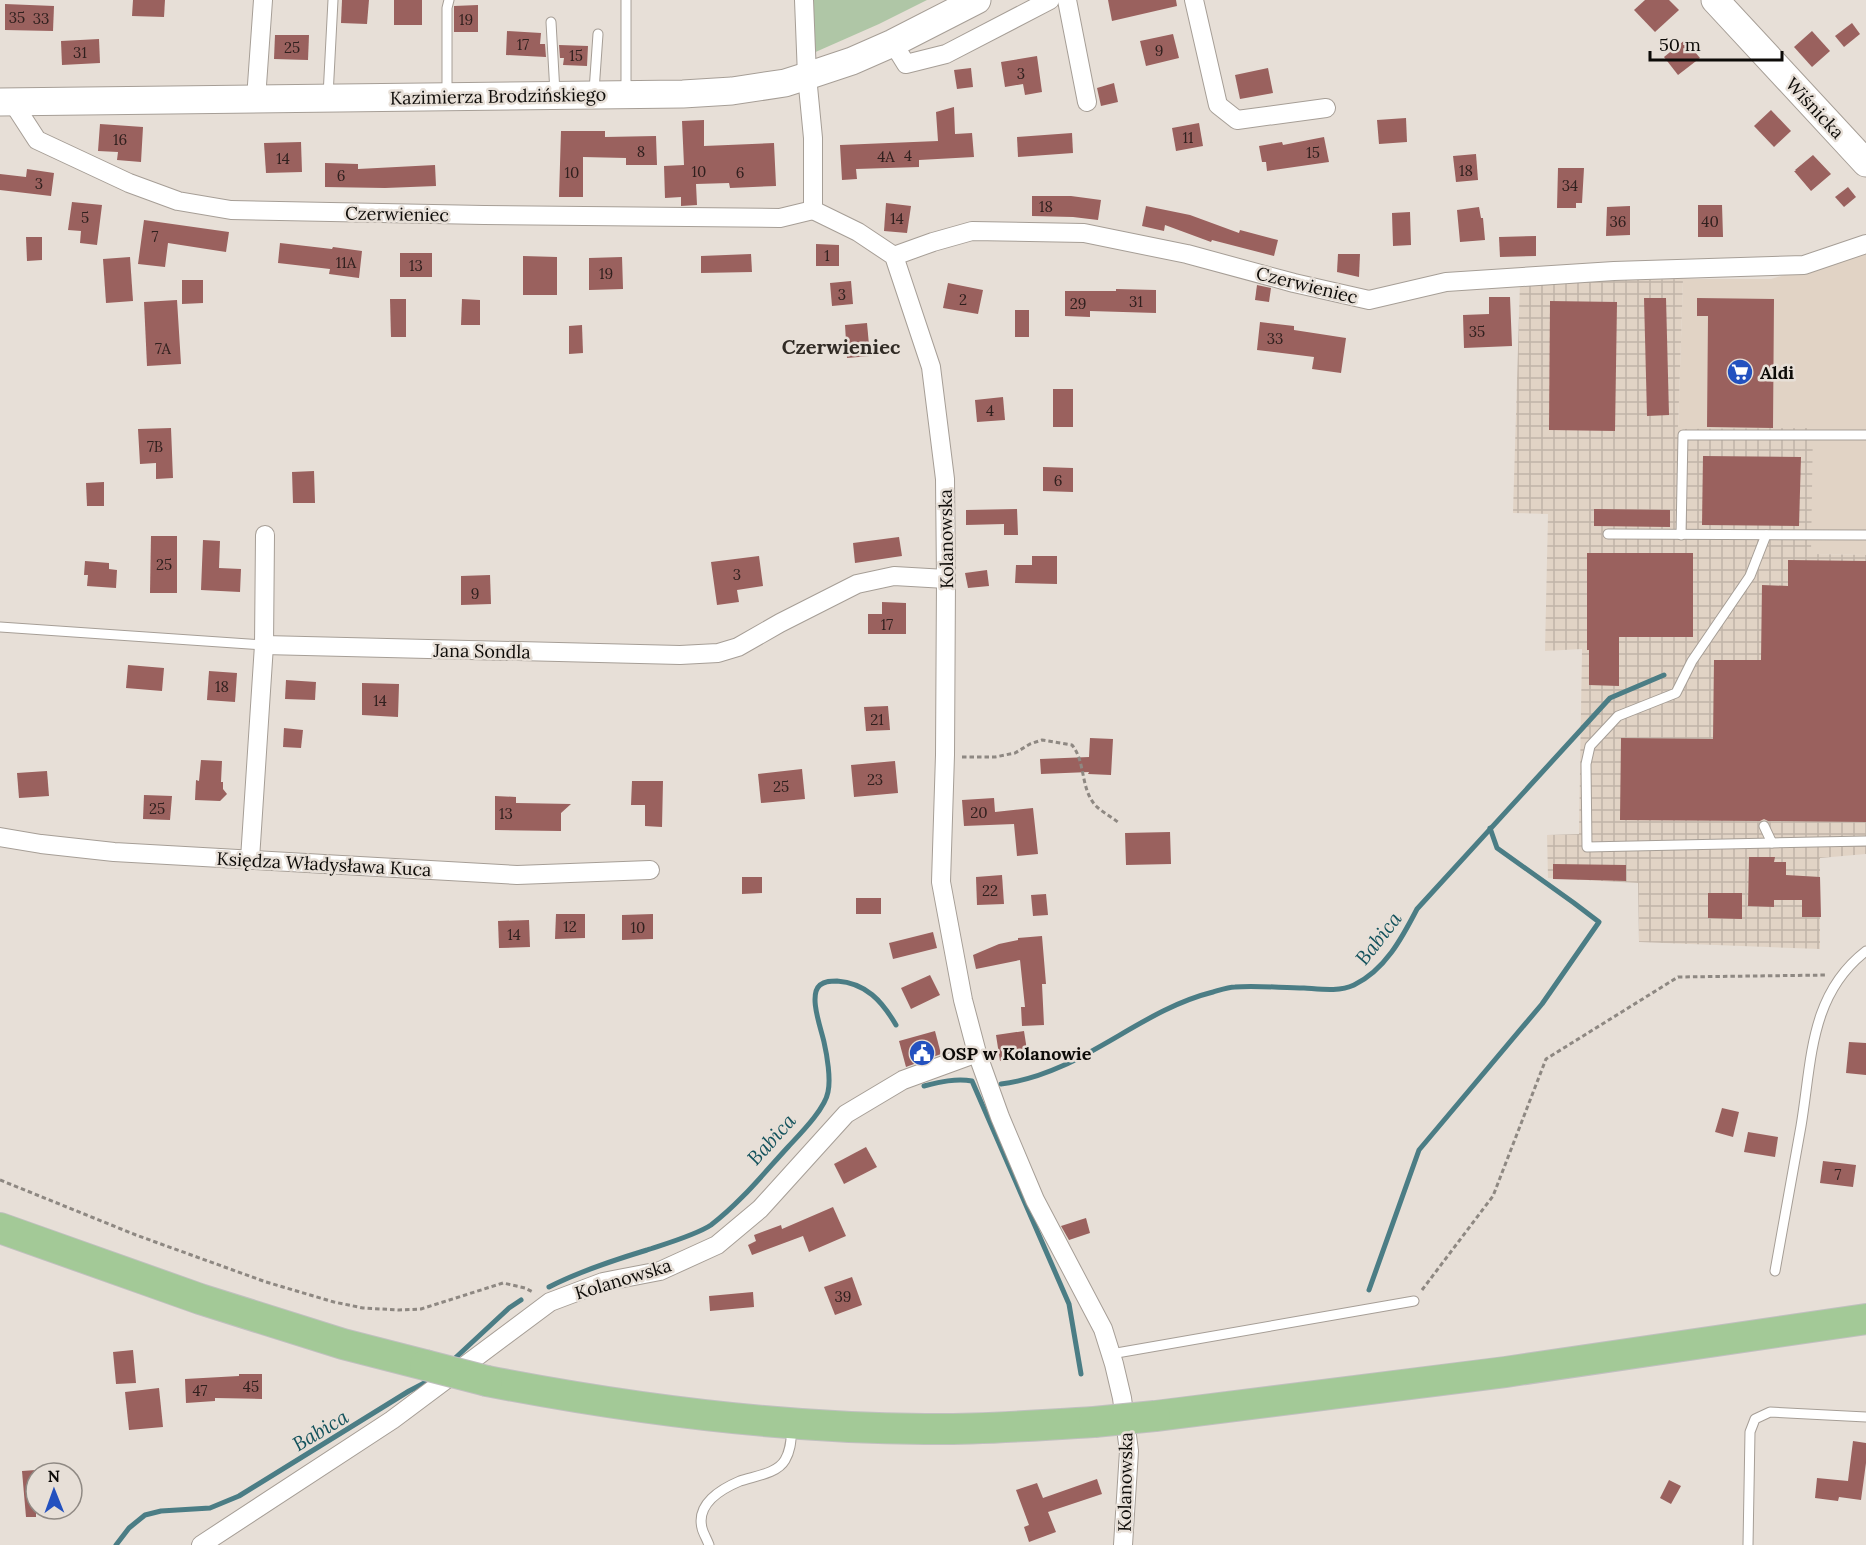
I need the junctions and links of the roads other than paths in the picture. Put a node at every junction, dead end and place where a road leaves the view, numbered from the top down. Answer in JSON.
{"nodes":[{"id":1,"x":263,"y":0,"type":"edge"},
{"id":2,"x":333,"y":0,"type":"edge"},
{"id":3,"x":449,"y":0,"type":"edge"},
{"id":4,"x":626,"y":0,"type":"edge"},
{"id":5,"x":804,"y":0,"type":"edge"},
{"id":6,"x":977,"y":0,"type":"edge"},
{"id":7,"x":1050,"y":0,"type":"edge"},
{"id":8,"x":1067,"y":0,"type":"edge"},
{"id":9,"x":1194,"y":0,"type":"edge"},
{"id":10,"x":1715,"y":0,"type":"edge"},
{"id":11,"x":551,"y":22,"type":"dead end"},
{"id":12,"x":598,"y":34,"type":"dead end"},
{"id":13,"x":893,"y":43,"type":"junction"},
{"id":14,"x":807,"y":76,"type":"junction"},
{"id":15,"x":594,"y":95,"type":"junction"},
{"id":16,"x":626,"y":95,"type":"junction"},
{"id":17,"x":556,"y":96,"type":"junction"},
{"id":18,"x":447,"y":97,"type":"junction"},
{"id":19,"x":328,"y":98,"type":"junction"},
{"id":20,"x":256,"y":99,"type":"junction"},
{"id":21,"x":1087,"y":102,"type":"dead end"},
{"id":22,"x":6,"y":103,"type":"edge"},
{"id":23,"x":1326,"y":108,"type":"dead end"},
{"id":24,"x":1866,"y":163,"type":"edge"},
{"id":25,"x":813,"y":210,"type":"junction"},
{"id":26,"x":1866,"y":244,"type":"edge"},
{"id":27,"x":894,"y":256,"type":"junction"},
{"id":28,"x":1866,"y":435,"type":"edge"},
{"id":29,"x":1608,"y":534,"type":"dead end"},
{"id":30,"x":265,"y":535,"type":"dead end"},
{"id":31,"x":1681,"y":535,"type":"junction"},
{"id":32,"x":1866,"y":535,"type":"edge"},
{"id":33,"x":1766,"y":536,"type":"junction"},
{"id":34,"x":946,"y":579,"type":"junction"},
{"id":35,"x":0,"y":627,"type":"edge"},
{"id":36,"x":264,"y":645,"type":"junction"},
{"id":37,"x":1764,"y":825,"type":"dead end"},
{"id":38,"x":0,"y":837,"type":"edge"},
{"id":39,"x":1866,"y":841,"type":"edge"},
{"id":40,"x":1772,"y":843,"type":"junction"},
{"id":41,"x":250,"y":859,"type":"junction"},
{"id":42,"x":650,"y":870,"type":"dead end"},
{"id":43,"x":1866,"y":951,"type":"edge"},
{"id":44,"x":977,"y":1053,"type":"junction"},
{"id":45,"x":0,"y":1228,"type":"edge"},
{"id":46,"x":1775,"y":1271,"type":"dead end"},
{"id":47,"x":1414,"y":1301,"type":"road end"},
{"id":48,"x":1866,"y":1319,"type":"edge"},
{"id":49,"x":1111,"y":1354,"type":"junction"},
{"id":50,"x":1866,"y":1417,"type":"edge"},
{"id":51,"x":792,"y":1422,"type":"junction"},
{"id":52,"x":201,"y":1545,"type":"edge"},
{"id":53,"x":709,"y":1545,"type":"edge"},
{"id":54,"x":1124,"y":1545,"type":"edge"},
{"id":55,"x":1748,"y":1545,"type":"edge"}],
"edges":[{"from":1,"to":20,"type":"street"},
{"from":2,"to":19,"type":"lane"},
{"from":3,"to":18,"type":"lane"},
{"from":4,"to":16,"type":"lane"},
{"from":5,"to":14,"type":"street"},
{"from":6,"to":13,"type":"main road","name":"Kazimierza Brodzińskiego"},
{"from":7,"to":13,"type":"street"},
{"from":8,"to":21,"type":"street"},
{"from":9,"to":23,"type":"street"},
{"from":10,"to":24,"type":"main road","name":"Wiśnicka"},
{"from":11,"to":17,"type":"lane"},
{"from":12,"to":15,"type":"lane"},
{"from":13,"to":14,"type":"main road","name":"Kazimierza Brodzińskiego"},
{"from":14,"to":16,"type":"main road","name":"Kazimierza Brodzińskiego"},
{"from":14,"to":25,"type":"street"},
{"from":15,"to":16,"type":"main road","name":"Kazimierza Brodzińskiego"},
{"from":15,"to":17,"type":"main road","name":"Kazimierza Brodzińskiego"},
{"from":17,"to":18,"type":"main road","name":"Kazimierza Brodzińskiego"},
{"from":18,"to":19,"type":"main road","name":"Kazimierza Brodzińskiego"},
{"from":19,"to":20,"type":"main road","name":"Kazimierza Brodzińskiego"},
{"from":20,"to":22,"type":"main road","name":"Kazimierza Brodzińskiego"},
{"from":22,"to":25,"type":"street","name":"Czerwieniec"},
{"from":25,"to":27,"type":"street"},
{"from":26,"to":27,"type":"street","name":"Czerwieniec"},
{"from":27,"to":34,"type":"street","name":"Kolanowska"},
{"from":28,"to":31,"type":"lane"},
{"from":29,"to":31,"type":"lane"},
{"from":30,"to":36,"type":"street"},
{"from":31,"to":33,"type":"lane"},
{"from":32,"to":33,"type":"lane"},
{"from":33,"to":40,"type":"lane"},
{"from":34,"to":36,"type":"street","name":"Jana Sondla"},
{"from":34,"to":44,"type":"street","name":"Kolanowska"},
{"from":35,"to":36,"type":"lane","name":"Jana Sondla"},
{"from":36,"to":41,"type":"street"},
{"from":37,"to":40,"type":"lane"},
{"from":38,"to":41,"type":"street","name":"Księdza Władysława Kuca"},
{"from":39,"to":40,"type":"lane"},
{"from":41,"to":42,"type":"street","name":"Księdza Władysława Kuca"},
{"from":43,"to":46,"type":"lane"},
{"from":44,"to":49,"type":"street","name":"Kolanowska"},
{"from":44,"to":52,"type":"street","name":"Kolanowska"},
{"from":45,"to":51,"type":"main road","bridge":true},
{"from":47,"to":49,"type":"lane"},
{"from":48,"to":51,"type":"main road","bridge":true},
{"from":49,"to":54,"type":"street","name":"Kolanowska"},
{"from":50,"to":55,"type":"lane"},
{"from":51,"to":53,"type":"lane"}]}
